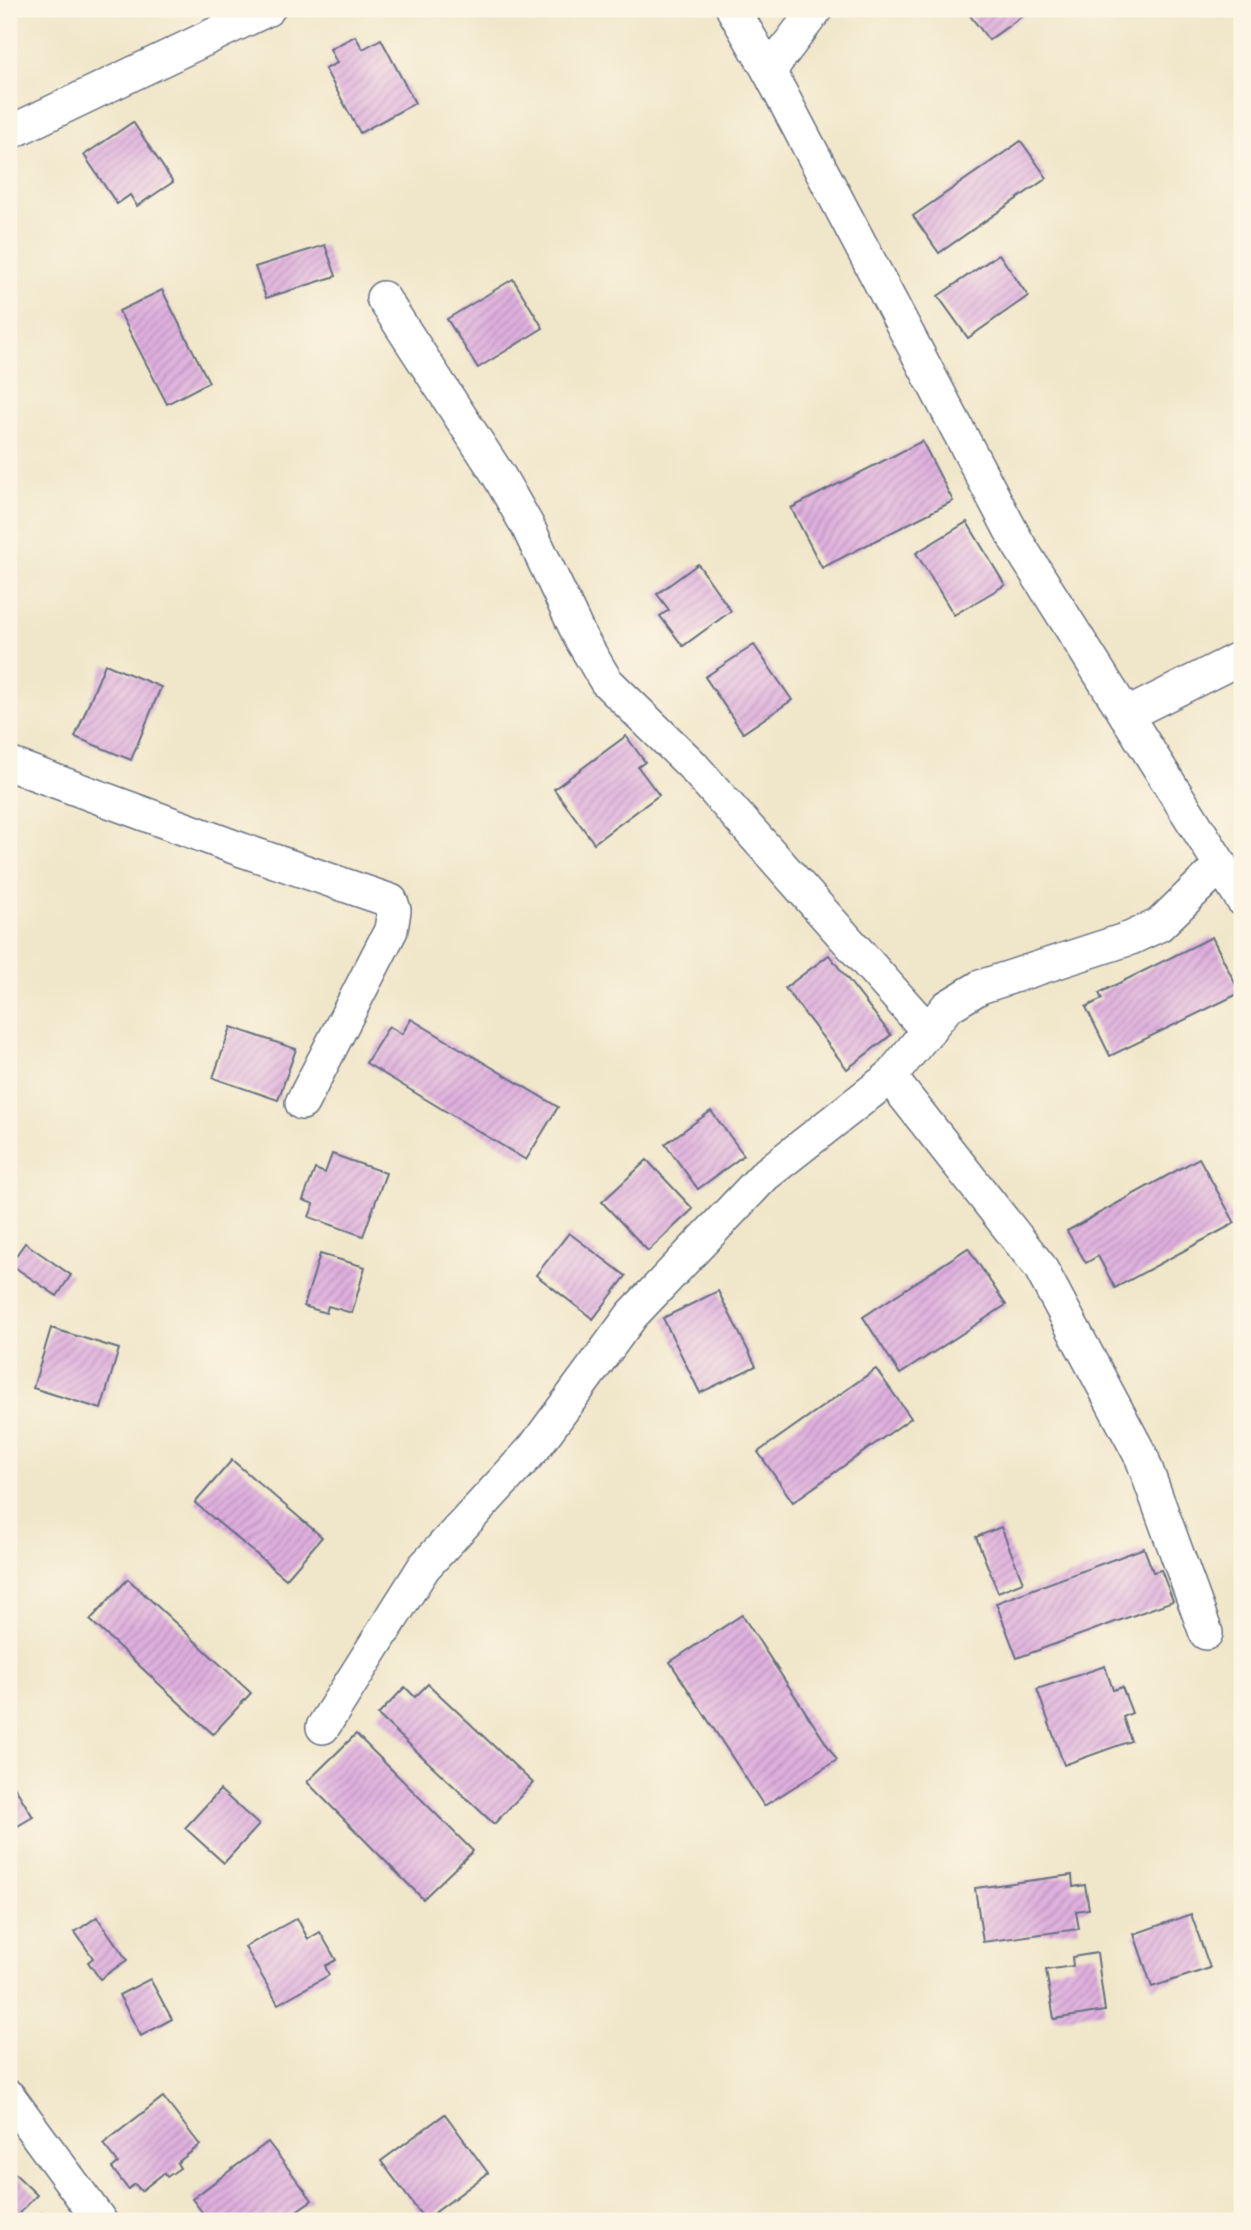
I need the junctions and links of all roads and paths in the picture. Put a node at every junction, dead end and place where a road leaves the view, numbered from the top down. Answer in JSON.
{"nodes":[{"id":1,"x":733,"y":9,"type":"edge"},
{"id":2,"x":816,"y":9,"type":"edge"},
{"id":3,"x":258,"y":11,"type":"edge"},
{"id":4,"x":769,"y":71,"type":"junction"},
{"id":5,"x":9,"y":133,"type":"edge"},
{"id":6,"x":383,"y":298,"type":"dead end"},
{"id":7,"x":1242,"y":657,"type":"edge"},
{"id":8,"x":1126,"y":715,"type":"junction"},
{"id":9,"x":9,"y":764,"type":"edge"},
{"id":10,"x":1221,"y":865,"type":"junction"},
{"id":11,"x":1242,"y":898,"type":"edge"},
{"id":12,"x":928,"y":1031,"type":"junction"},
{"id":13,"x":890,"y":1077,"type":"junction"},
{"id":14,"x":302,"y":1103,"type":"dead end"},
{"id":15,"x":1206,"y":1633,"type":"dead end"},
{"id":16,"x":323,"y":1727,"type":"dead end"},
{"id":17,"x":9,"y":2097,"type":"edge"},
{"id":18,"x":100,"y":2221,"type":"edge"}],
"edges":[{"from":1,"to":4,"type":"street"},
{"from":2,"to":4,"type":"street"},
{"from":3,"to":5,"type":"street"},
{"from":4,"to":8,"type":"street"},
{"from":6,"to":12,"type":"street"},
{"from":7,"to":8,"type":"street"},
{"from":8,"to":10,"type":"street"},
{"from":9,"to":14,"type":"street"},
{"from":10,"to":11,"type":"street"},
{"from":10,"to":12,"type":"street"},
{"from":12,"to":13,"type":"street"},
{"from":13,"to":15,"type":"street"},
{"from":13,"to":16,"type":"street"},
{"from":17,"to":18,"type":"street"}]}
